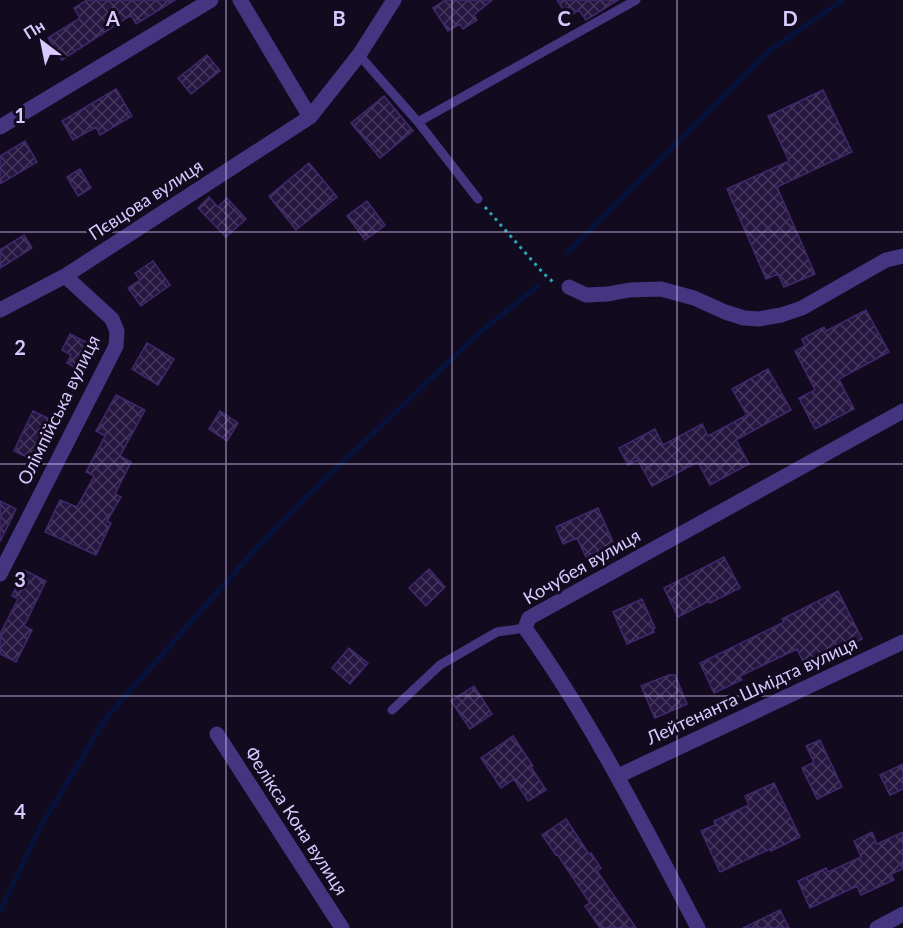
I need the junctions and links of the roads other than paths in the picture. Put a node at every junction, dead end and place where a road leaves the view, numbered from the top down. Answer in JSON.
{"nodes":[{"id":1,"x":212,"y":0,"type":"edge"},
{"id":2,"x":240,"y":0,"type":"edge"},
{"id":3,"x":394,"y":0,"type":"edge"},
{"id":4,"x":636,"y":0,"type":"edge"},
{"id":5,"x":359,"y":55,"type":"junction"},
{"id":6,"x":310,"y":117,"type":"junction"},
{"id":7,"x":418,"y":122,"type":"junction"},
{"id":8,"x":0,"y":127,"type":"edge"},
{"id":9,"x":478,"y":199,"type":"road end"},
{"id":10,"x":903,"y":256,"type":"edge"},
{"id":11,"x":65,"y":276,"type":"junction"},
{"id":12,"x":570,"y":287,"type":"road end"},
{"id":13,"x":0,"y":310,"type":"edge"},
{"id":14,"x":903,"y":411,"type":"edge"},
{"id":15,"x":0,"y":574,"type":"edge"},
{"id":16,"x":525,"y":628,"type":"junction"},
{"id":17,"x":903,"y":642,"type":"edge"},
{"id":18,"x":392,"y":710,"type":"dead end"},
{"id":19,"x":217,"y":734,"type":"dead end"},
{"id":20,"x":618,"y":776,"type":"junction"},
{"id":21,"x":903,"y":914,"type":"edge"},
{"id":22,"x":342,"y":928,"type":"edge"},
{"id":23,"x":698,"y":928,"type":"edge"},
{"id":24,"x":877,"y":928,"type":"edge"}],
"edges":[{"from":1,"to":8,"type":"street"},
{"from":2,"to":6,"type":"street"},
{"from":3,"to":5,"type":"street","name":"Пєвцова вулиця"},
{"from":4,"to":7,"type":"lane"},
{"from":5,"to":6,"type":"street","name":"Пєвцова вулиця"},
{"from":5,"to":7,"type":"lane"},
{"from":6,"to":11,"type":"street","name":"Пєвцова вулиця"},
{"from":7,"to":9,"type":"lane"},
{"from":10,"to":12,"type":"street"},
{"from":11,"to":13,"type":"street","name":"Пєвцова вулиця"},
{"from":11,"to":15,"type":"street","name":"Олімпійська вулиця"},
{"from":14,"to":16,"type":"street","name":"Кочубея вулиця"},
{"from":16,"to":18,"type":"lane"},
{"from":16,"to":20,"type":"street","name":"Кочубея вулиця"},
{"from":17,"to":20,"type":"street","name":"Лейтенанта Шмідта вулиця"},
{"from":19,"to":22,"type":"street","name":"Фелікса Кона вулиця"},
{"from":20,"to":23,"type":"street","name":"Кочубея вулиця"},
{"from":21,"to":24,"type":"street"}]}
